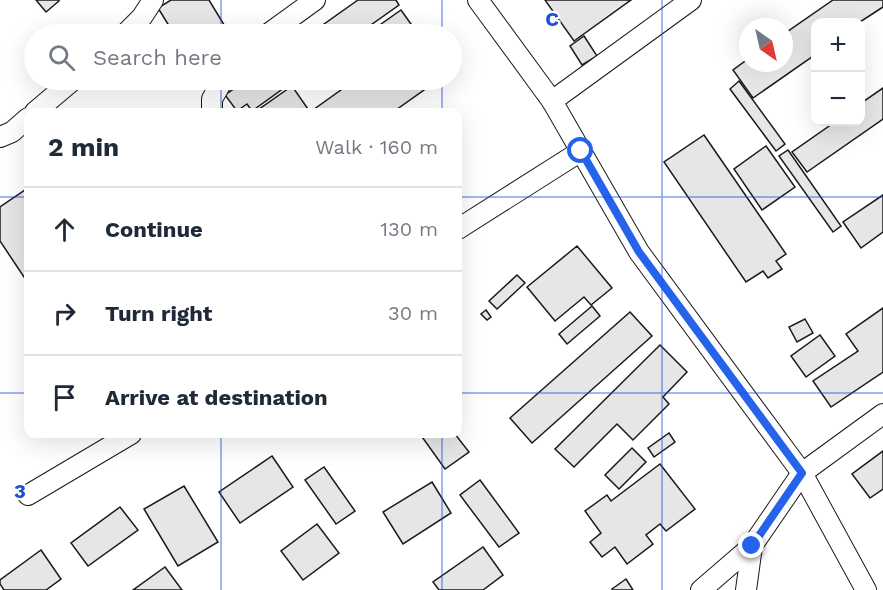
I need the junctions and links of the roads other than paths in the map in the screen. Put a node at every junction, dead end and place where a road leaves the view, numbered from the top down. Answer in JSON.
{"nodes":[{"id":1,"x":153,"y":0,"type":"edge"},
{"id":2,"x":315,"y":0,"type":"edge"},
{"id":3,"x":478,"y":0,"type":"edge"},
{"id":4,"x":691,"y":0,"type":"edge"},
{"id":5,"x":134,"y":24,"type":"edge"},
{"id":6,"x":282,"y":24,"type":"edge"},
{"id":7,"x":61,"y":90,"type":"edge"},
{"id":8,"x":217,"y":90,"type":"edge"},
{"id":9,"x":552,"y":101,"type":"junction"},
{"id":10,"x":40,"y":108,"type":"edge"},
{"id":11,"x":212,"y":108,"type":"edge"},
{"id":12,"x":24,"y":122,"type":"edge"},
{"id":13,"x":0,"y":137,"type":"edge"},
{"id":14,"x":581,"y":151,"type":"junction"},
{"id":15,"x":462,"y":226,"type":"edge"},
{"id":16,"x":883,"y":414,"type":"edge"},
{"id":17,"x":123,"y":438,"type":"edge"},
{"id":18,"x":802,"y":473,"type":"junction"},
{"id":19,"x":28,"y":495,"type":"dead end"},
{"id":20,"x":752,"y":546,"type":"junction"},
{"id":21,"x":701,"y":590,"type":"edge"},
{"id":22,"x":746,"y":590,"type":"edge"},
{"id":23,"x":866,"y":590,"type":"edge"}],
"edges":[{"from":1,"to":5,"type":"street"},
{"from":2,"to":6,"type":"street"},
{"from":3,"to":9,"type":"street"},
{"from":4,"to":9,"type":"street"},
{"from":7,"to":10,"type":"street"},
{"from":8,"to":11,"type":"street"},
{"from":9,"to":14,"type":"street"},
{"from":12,"to":13,"type":"street"},
{"from":14,"to":15,"type":"street"},
{"from":14,"to":18,"type":"street"},
{"from":16,"to":18,"type":"street"},
{"from":17,"to":19,"type":"street"},
{"from":18,"to":20,"type":"street"},
{"from":18,"to":23,"type":"street"},
{"from":20,"to":21,"type":"street"},
{"from":20,"to":22,"type":"street"}]}
